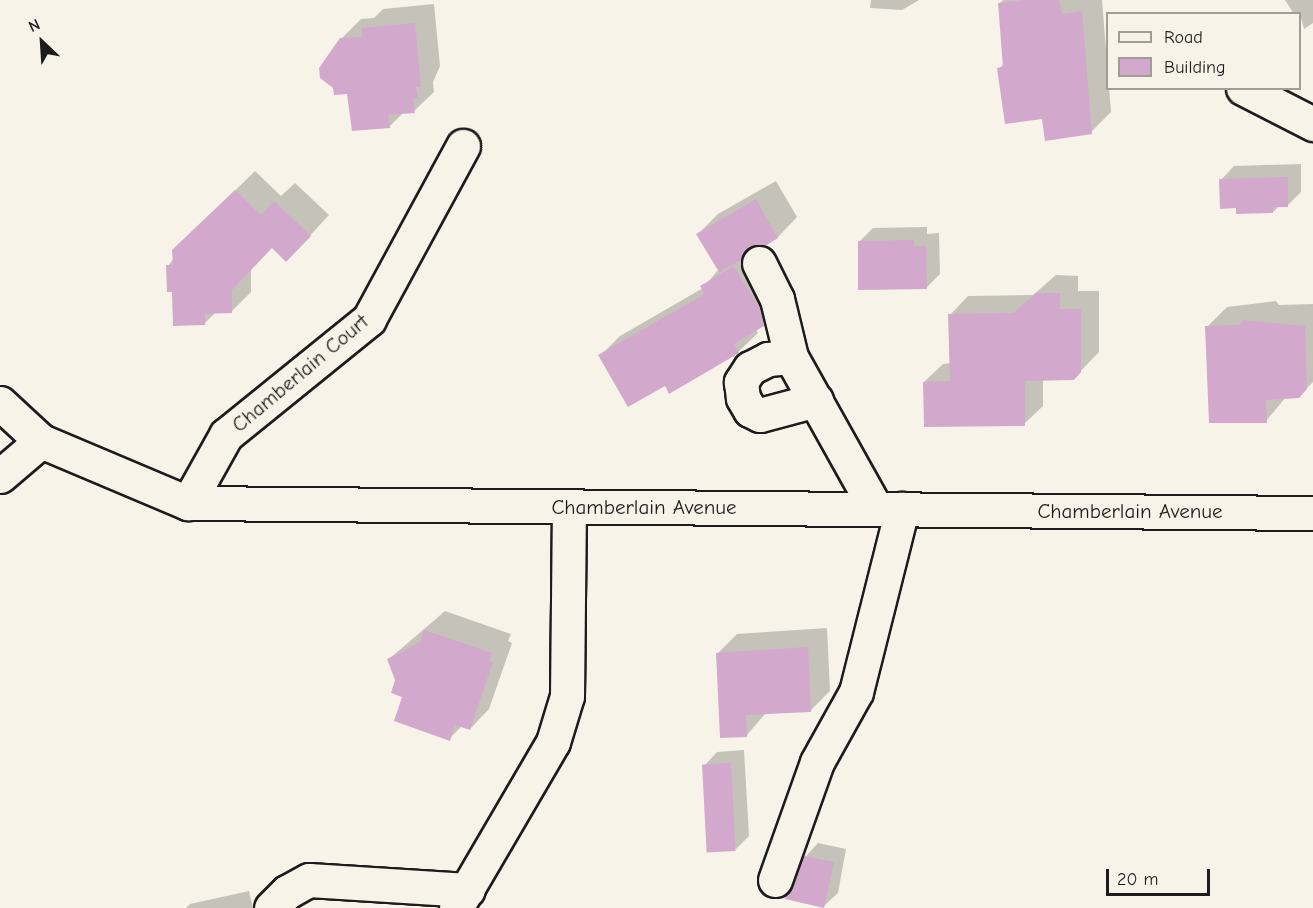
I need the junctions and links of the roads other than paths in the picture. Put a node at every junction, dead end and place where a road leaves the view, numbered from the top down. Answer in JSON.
{"nodes":[{"id":1,"x":1247,"y":90,"type":"edge"},
{"id":2,"x":1313,"y":124,"type":"edge"},
{"id":3,"x":463,"y":146,"type":"dead end"},
{"id":4,"x":759,"y":263,"type":"dead end"},
{"id":5,"x":790,"y":357,"type":"junction"},
{"id":6,"x":816,"y":400,"type":"junction"},
{"id":7,"x":0,"y":403,"type":"edge"},
{"id":8,"x":41,"y":441,"type":"junction"},
{"id":9,"x":0,"y":476,"type":"edge"},
{"id":10,"x":188,"y":503,"type":"junction"},
{"id":11,"x":569,"y":507,"type":"junction"},
{"id":12,"x":889,"y":509,"type":"junction"},
{"id":13,"x":1313,"y":513,"type":"edge"},
{"id":14,"x":775,"y":880,"type":"dead end"},
{"id":15,"x":462,"y":899,"type":"edge"},
{"id":16,"x":271,"y":908,"type":"edge"}],
"edges":[{"from":1,"to":2,"type":"street"},
{"from":3,"to":10,"type":"street","name":"Chamberlain Court"},
{"from":4,"to":5,"type":"street"},
{"from":5,"to":6,"type":"street"},
{"from":5,"to":6,"type":"street"},
{"from":6,"to":12,"type":"street"},
{"from":7,"to":8,"type":"street","name":"Chamberlain Avenue"},
{"from":8,"to":9,"type":"street"},
{"from":8,"to":10,"type":"street","name":"Chamberlain Avenue"},
{"from":10,"to":11,"type":"street","name":"Chamberlain Avenue"},
{"from":11,"to":12,"type":"street","name":"Chamberlain Avenue"},
{"from":11,"to":15,"type":"street"},
{"from":12,"to":13,"type":"street","name":"Chamberlain Avenue"},
{"from":12,"to":14,"type":"street"},
{"from":15,"to":16,"type":"street"}]}
